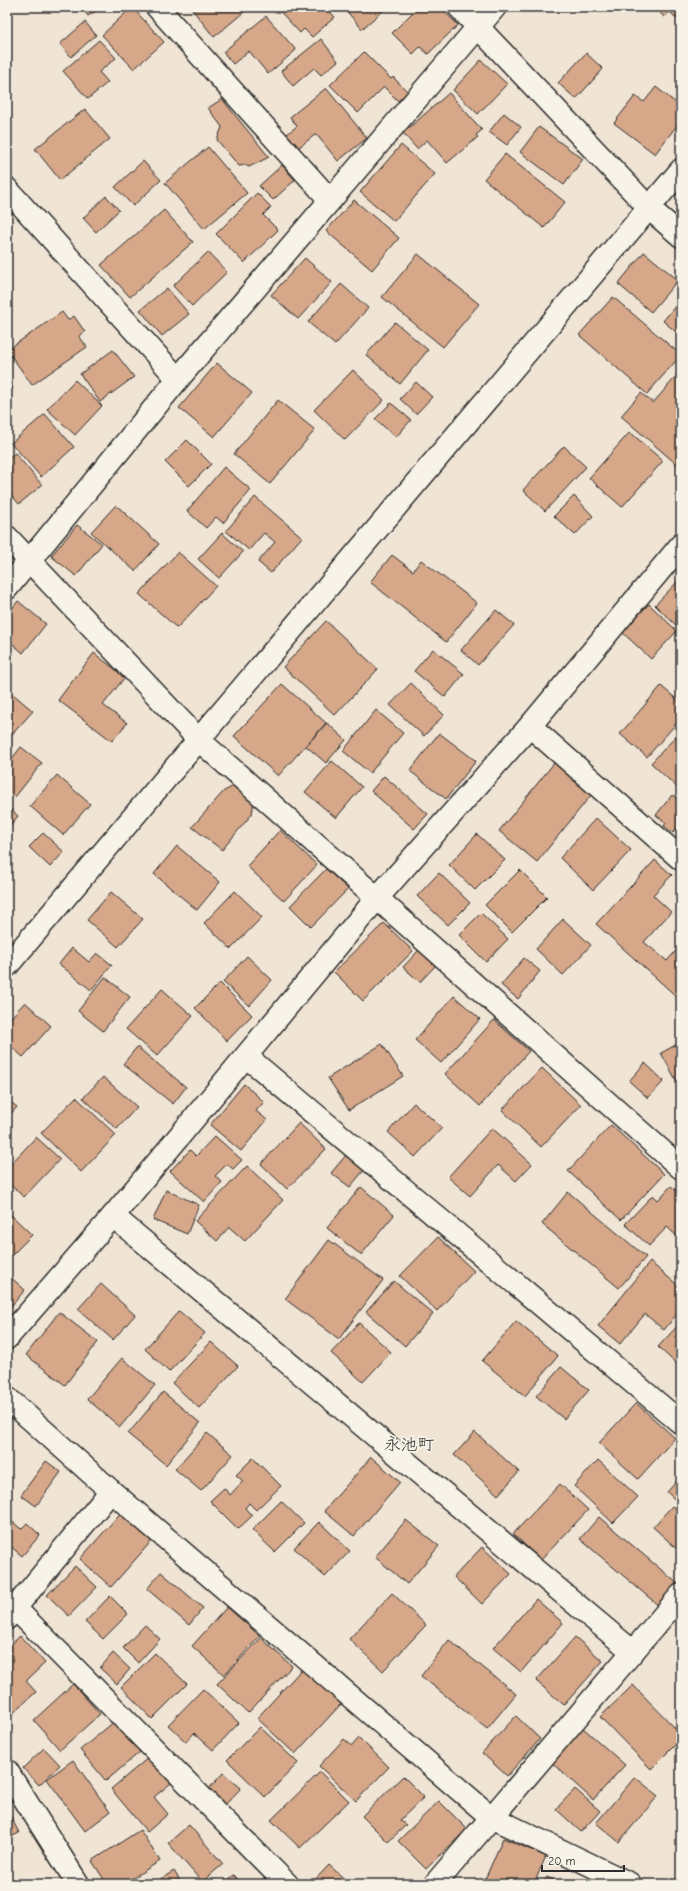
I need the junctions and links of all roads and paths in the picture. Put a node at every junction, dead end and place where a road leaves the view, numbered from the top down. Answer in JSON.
{"nodes":[{"id":1,"x":157,"y":7,"type":"edge"},
{"id":2,"x":459,"y":7,"type":"edge"},
{"id":3,"x":495,"y":7,"type":"edge"},
{"id":4,"x":478,"y":27,"type":"junction"},
{"id":5,"x":681,"y":170,"type":"edge"},
{"id":6,"x":7,"y":189,"type":"edge"},
{"id":7,"x":330,"y":200,"type":"junction"},
{"id":8,"x":649,"y":208,"type":"junction"},
{"id":9,"x":681,"y":236,"type":"edge"},
{"id":10,"x":178,"y":379,"type":"junction"},
{"id":11,"x":7,"y":537,"type":"edge"},
{"id":12,"x":680,"y":549,"type":"edge"},
{"id":13,"x":30,"y":562,"type":"junction"},
{"id":14,"x":7,"y":588,"type":"edge"},
{"id":15,"x":530,"y":726,"type":"junction"},
{"id":16,"x":199,"y":740,"type":"junction"},
{"id":17,"x":681,"y":859,"type":"edge"},
{"id":18,"x":377,"y":898,"type":"junction"},
{"id":19,"x":7,"y":966,"type":"edge"},
{"id":20,"x":247,"y":1056,"type":"junction"},
{"id":21,"x":681,"y":1168,"type":"edge"},
{"id":22,"x":113,"y":1216,"type":"junction"},
{"id":23,"x":7,"y":1338,"type":"edge"},
{"id":24,"x":7,"y":1398,"type":"edge"},
{"id":25,"x":681,"y":1423,"type":"edge"},
{"id":26,"x":112,"y":1491,"type":"junction"},
{"id":27,"x":681,"y":1595,"type":"edge"},
{"id":28,"x":11,"y":1613,"type":"edge"},
{"id":29,"x":633,"y":1652,"type":"junction"},
{"id":30,"x":7,"y":1771,"type":"edge"},
{"id":31,"x":491,"y":1817,"type":"junction"},
{"id":32,"x":78,"y":1884,"type":"edge"},
{"id":33,"x":287,"y":1884,"type":"edge"},
{"id":34,"x":435,"y":1884,"type":"edge"},
{"id":35,"x":630,"y":1884,"type":"edge"}],
"edges":[{"from":1,"to":7,"type":"street"},
{"from":2,"to":4,"type":"street"},
{"from":3,"to":4,"type":"street"},
{"from":4,"to":7,"type":"street"},
{"from":4,"to":8,"type":"street"},
{"from":5,"to":8,"type":"street"},
{"from":6,"to":10,"type":"street"},
{"from":7,"to":10,"type":"street"},
{"from":8,"to":9,"type":"street"},
{"from":8,"to":16,"type":"street"},
{"from":10,"to":13,"type":"street"},
{"from":11,"to":13,"type":"street"},
{"from":12,"to":15,"type":"street"},
{"from":13,"to":14,"type":"street"},
{"from":13,"to":16,"type":"street"},
{"from":15,"to":17,"type":"street"},
{"from":15,"to":18,"type":"street"},
{"from":16,"to":18,"type":"street"},
{"from":16,"to":19,"type":"street"},
{"from":18,"to":20,"type":"street"},
{"from":18,"to":21,"type":"street"},
{"from":20,"to":22,"type":"street"},
{"from":20,"to":25,"type":"street"},
{"from":22,"to":23,"type":"street"},
{"from":22,"to":29,"type":"street"},
{"from":24,"to":26,"type":"street"},
{"from":26,"to":28,"type":"street"},
{"from":26,"to":31,"type":"street"},
{"from":27,"to":29,"type":"street"},
{"from":28,"to":33,"type":"street"},
{"from":29,"to":31,"type":"street"},
{"from":30,"to":32,"type":"street"},
{"from":31,"to":34,"type":"street"},
{"from":31,"to":35,"type":"street"}]}
